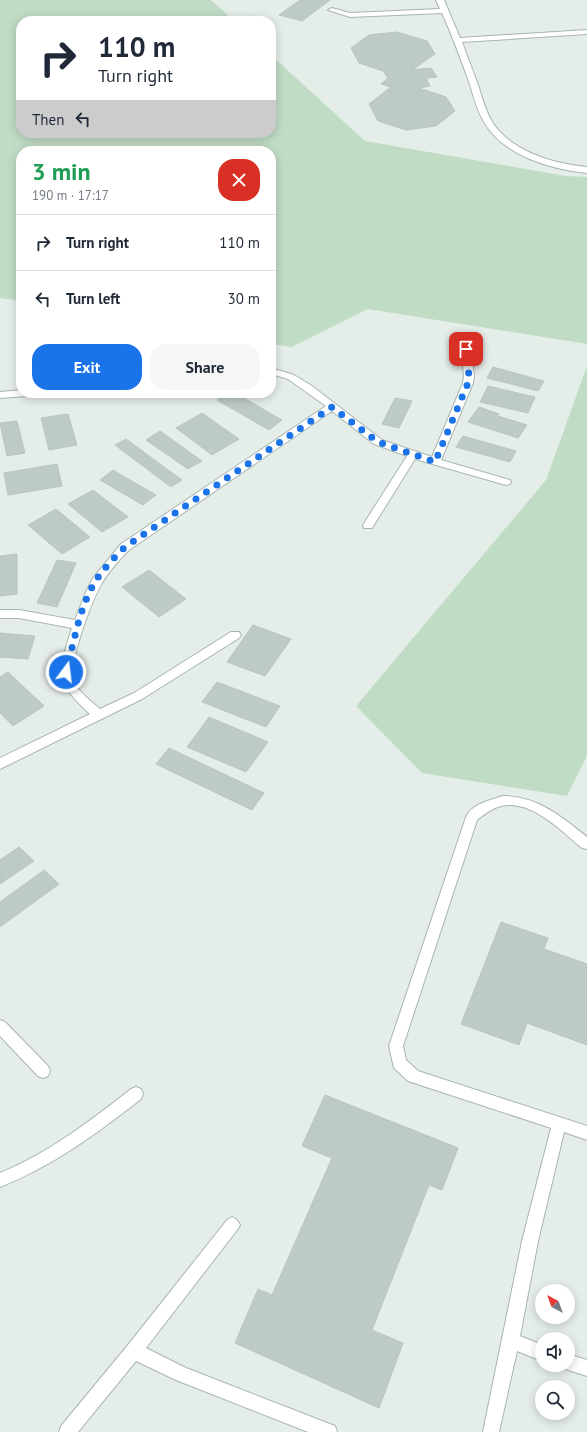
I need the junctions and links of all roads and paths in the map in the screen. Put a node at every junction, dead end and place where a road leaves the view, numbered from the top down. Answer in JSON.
{"nodes":[{"id":1,"x":440,"y":0,"type":"edge"},
{"id":2,"x":332,"y":10,"type":"dead end"},
{"id":3,"x":445,"y":11,"type":"junction"},
{"id":4,"x":587,"y":32,"type":"edge"},
{"id":5,"x":458,"y":40,"type":"junction"},
{"id":6,"x":587,"y":170,"type":"edge"},
{"id":7,"x":466,"y":349,"type":"dead end"},
{"id":8,"x":276,"y":372,"type":"edge"},
{"id":9,"x":16,"y":394,"type":"edge"},
{"id":10,"x":0,"y":395,"type":"edge"},
{"id":11,"x":332,"y":407,"type":"junction"},
{"id":12,"x":413,"y":454,"type":"junction"},
{"id":13,"x":435,"y":462,"type":"junction"},
{"id":14,"x":506,"y":482,"type":"dead end"},
{"id":15,"x":368,"y":525,"type":"dead end"},
{"id":16,"x":0,"y":614,"type":"edge"},
{"id":17,"x":79,"y":624,"type":"junction"},
{"id":18,"x":235,"y":635,"type":"dead end"},
{"id":19,"x":98,"y":715,"type":"junction"},
{"id":20,"x":0,"y":764,"type":"edge"},
{"id":21,"x":587,"y":844,"type":"edge"},
{"id":22,"x":0,"y":1026,"type":"edge"},
{"id":23,"x":43,"y":1071,"type":"dead end"},
{"id":24,"x":136,"y":1094,"type":"dead end"},
{"id":25,"x":560,"y":1124,"type":"junction"},
{"id":26,"x":587,"y":1133,"type":"edge"},
{"id":27,"x":0,"y":1180,"type":"edge"},
{"id":28,"x":232,"y":1225,"type":"dead end"},
{"id":29,"x":511,"y":1341,"type":"junction"},
{"id":30,"x":535,"y":1350,"type":"edge"},
{"id":31,"x":134,"y":1351,"type":"junction"},
{"id":32,"x":575,"y":1364,"type":"edge"},
{"id":33,"x":587,"y":1368,"type":"edge"},
{"id":34,"x":67,"y":1432,"type":"edge"},
{"id":35,"x":330,"y":1432,"type":"edge"},
{"id":36,"x":491,"y":1432,"type":"edge"}],
"edges":[{"from":1,"to":3,"type":"street"},
{"from":2,"to":3,"type":"street"},
{"from":3,"to":5,"type":"street"},
{"from":4,"to":5,"type":"street"},
{"from":5,"to":6,"type":"street"},
{"from":7,"to":13,"type":"street"},
{"from":8,"to":11,"type":"street"},
{"from":9,"to":10,"type":"street"},
{"from":11,"to":12,"type":"street"},
{"from":11,"to":17,"type":"street"},
{"from":12,"to":13,"type":"street"},
{"from":12,"to":15,"type":"street"},
{"from":13,"to":14,"type":"street"},
{"from":16,"to":17,"type":"street"},
{"from":17,"to":19,"type":"street"},
{"from":18,"to":19,"type":"street"},
{"from":19,"to":20,"type":"street"},
{"from":21,"to":25,"type":"street"},
{"from":22,"to":23,"type":"street"},
{"from":24,"to":27,"type":"street"},
{"from":25,"to":26,"type":"street"},
{"from":25,"to":29,"type":"street"},
{"from":28,"to":31,"type":"street"},
{"from":29,"to":30,"type":"street"},
{"from":29,"to":36,"type":"street"},
{"from":31,"to":34,"type":"street"},
{"from":31,"to":35,"type":"street"},
{"from":32,"to":33,"type":"street"}]}
